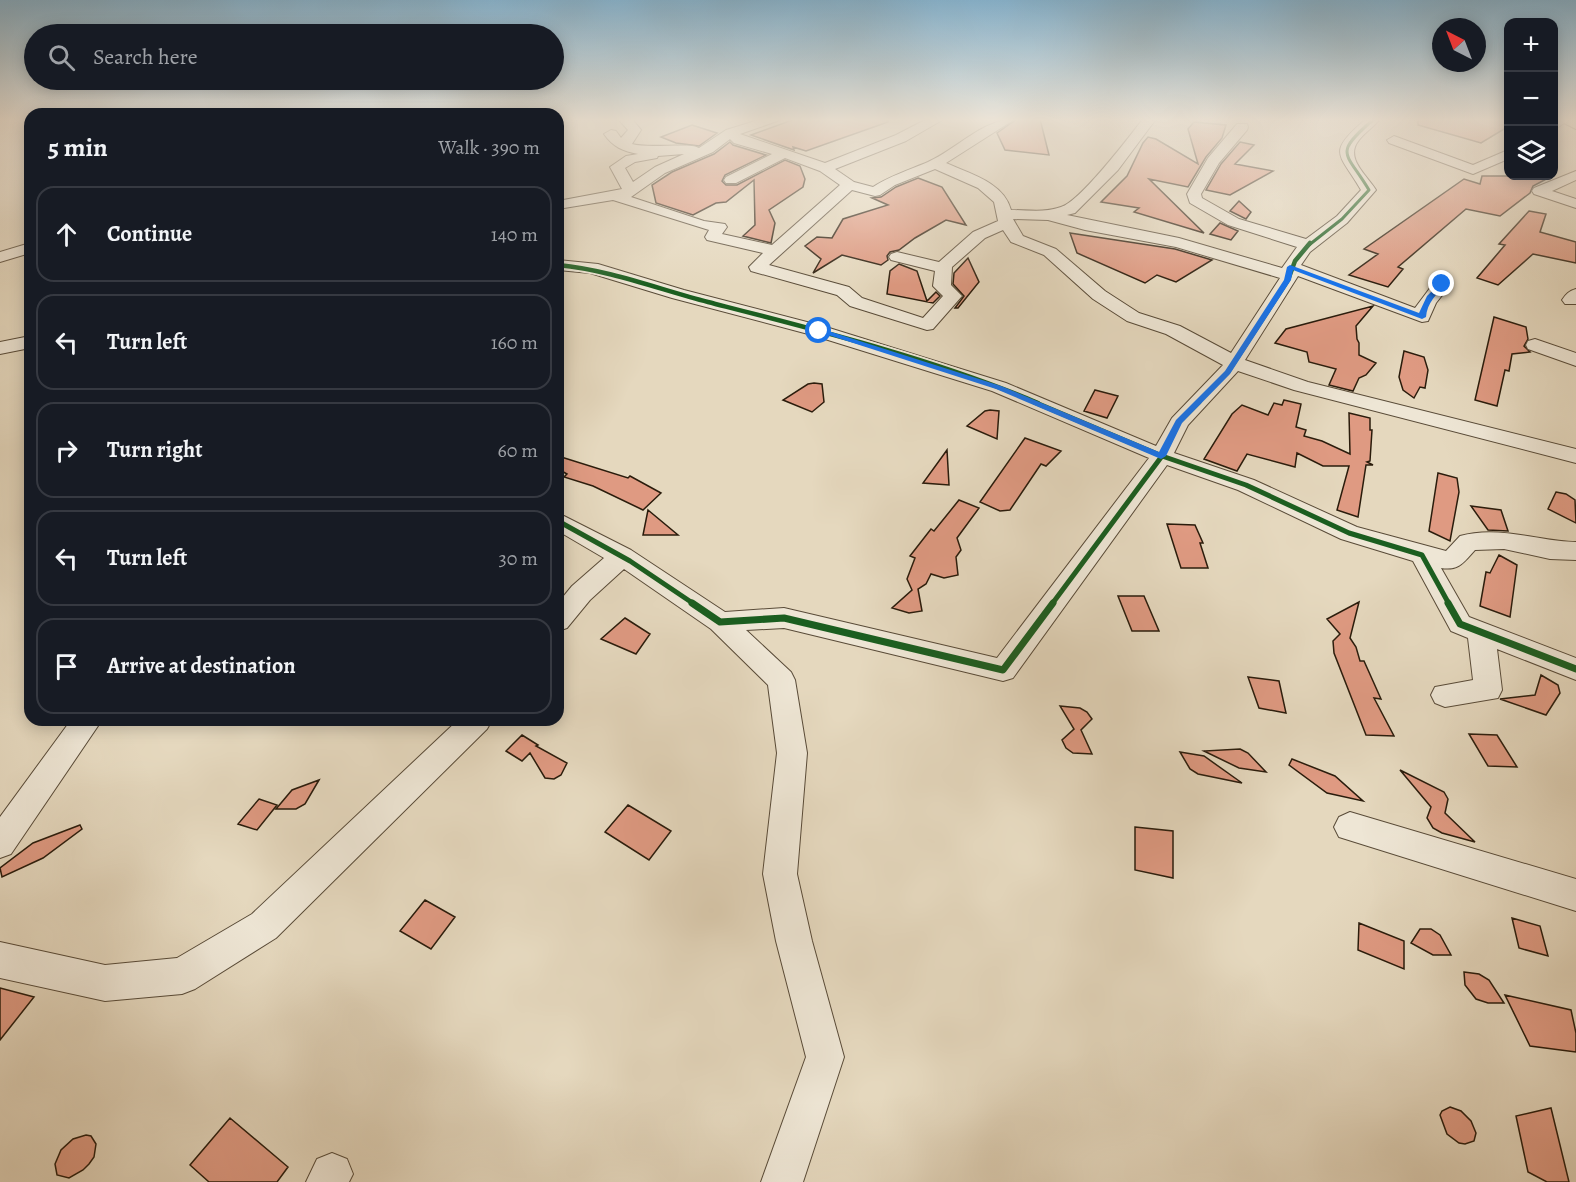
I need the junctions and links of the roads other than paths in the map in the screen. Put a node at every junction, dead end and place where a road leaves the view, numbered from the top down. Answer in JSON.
{"nodes":[{"id":1,"x":621,"y":174,"type":"edge"},
{"id":2,"x":654,"y":174,"type":"edge"},
{"id":3,"x":742,"y":174,"type":"edge"},
{"id":4,"x":834,"y":174,"type":"edge"},
{"id":5,"x":910,"y":174,"type":"edge"},
{"id":6,"x":958,"y":174,"type":"edge"},
{"id":7,"x":1106,"y":174,"type":"edge"},
{"id":8,"x":1205,"y":174,"type":"edge"},
{"id":9,"x":1360,"y":174,"type":"edge"},
{"id":10,"x":1576,"y":175,"type":"edge"},
{"id":11,"x":730,"y":180,"type":"dead end"},
{"id":12,"x":849,"y":185,"type":"junction"},
{"id":13,"x":630,"y":190,"type":"junction"},
{"id":14,"x":614,"y":196,"type":"junction"},
{"id":15,"x":564,"y":204,"type":"edge"},
{"id":16,"x":1576,"y":204,"type":"edge"},
{"id":17,"x":1049,"y":215,"type":"junction"},
{"id":18,"x":1006,"y":219,"type":"junction"},
{"id":19,"x":1306,"y":244,"type":"junction"},
{"id":20,"x":24,"y":250,"type":"edge"},
{"id":21,"x":564,"y":253,"type":"edge"},
{"id":22,"x":0,"y":257,"type":"edge"},
{"id":23,"x":897,"y":257,"type":"dead end"},
{"id":24,"x":564,"y":266,"type":"edge"},
{"id":25,"x":592,"y":268,"type":"junction"},
{"id":26,"x":944,"y":268,"type":"junction"},
{"id":27,"x":752,"y":271,"type":"junction"},
{"id":28,"x":1289,"y":271,"type":"junction"},
{"id":29,"x":1442,"y":284,"type":"dead end"},
{"id":30,"x":24,"y":343,"type":"edge"},
{"id":31,"x":1535,"y":345,"type":"dead end"},
{"id":32,"x":0,"y":348,"type":"edge"},
{"id":33,"x":1576,"y":360,"type":"edge"},
{"id":34,"x":1234,"y":363,"type":"junction"},
{"id":35,"x":1161,"y":456,"type":"junction"},
{"id":36,"x":1576,"y":456,"type":"edge"},
{"id":37,"x":564,"y":524,"type":"edge"},
{"id":38,"x":1576,"y":551,"type":"edge"},
{"id":39,"x":1422,"y":555,"type":"junction"},
{"id":40,"x":622,"y":556,"type":"junction"},
{"id":41,"x":564,"y":614,"type":"edge"},
{"id":42,"x":720,"y":622,"type":"junction"},
{"id":43,"x":1481,"y":633,"type":"junction"},
{"id":44,"x":1576,"y":669,"type":"edge"},
{"id":45,"x":1445,"y":695,"type":"dead end"},
{"id":46,"x":83,"y":726,"type":"edge"},
{"id":47,"x":471,"y":726,"type":"edge"},
{"id":48,"x":1350,"y":827,"type":"dead end"},
{"id":49,"x":0,"y":843,"type":"edge"},
{"id":50,"x":1576,"y":896,"type":"edge"},
{"id":51,"x":0,"y":960,"type":"edge"},
{"id":52,"x":782,"y":1182,"type":"edge"}],
"edges":[{"from":1,"to":13,"type":"street"},
{"from":2,"to":13,"type":"street"},
{"from":3,"to":11,"type":"street"},
{"from":4,"to":12,"type":"street"},
{"from":5,"to":12,"type":"street"},
{"from":6,"to":18,"type":"street"},
{"from":7,"to":17,"type":"street"},
{"from":8,"to":19,"type":"street"},
{"from":9,"to":19,"type":"street"},
{"from":10,"to":16,"type":"street"},
{"from":12,"to":27,"type":"street"},
{"from":13,"to":14,"type":"street"},
{"from":14,"to":15,"type":"street"},
{"from":14,"to":27,"type":"street"},
{"from":17,"to":18,"type":"street"},
{"from":17,"to":28,"type":"street"},
{"from":18,"to":26,"type":"street"},
{"from":18,"to":34,"type":"street"},
{"from":19,"to":28,"type":"street"},
{"from":20,"to":22,"type":"street"},
{"from":21,"to":25,"type":"street"},
{"from":23,"to":26,"type":"street"},
{"from":24,"to":25,"type":"street"},
{"from":25,"to":35,"type":"street"},
{"from":26,"to":27,"type":"street"},
{"from":28,"to":29,"type":"street"},
{"from":28,"to":34,"type":"street"},
{"from":30,"to":32,"type":"street"},
{"from":31,"to":33,"type":"street"},
{"from":34,"to":35,"type":"street"},
{"from":34,"to":36,"type":"street"},
{"from":35,"to":39,"type":"street"},
{"from":35,"to":42,"type":"street"},
{"from":37,"to":40,"type":"street"},
{"from":38,"to":39,"type":"street"},
{"from":39,"to":43,"type":"street"},
{"from":40,"to":41,"type":"street"},
{"from":40,"to":42,"type":"street"},
{"from":42,"to":52,"type":"street"},
{"from":43,"to":44,"type":"street"},
{"from":43,"to":45,"type":"street"},
{"from":46,"to":49,"type":"street"},
{"from":47,"to":51,"type":"street"},
{"from":48,"to":50,"type":"street"}]}
